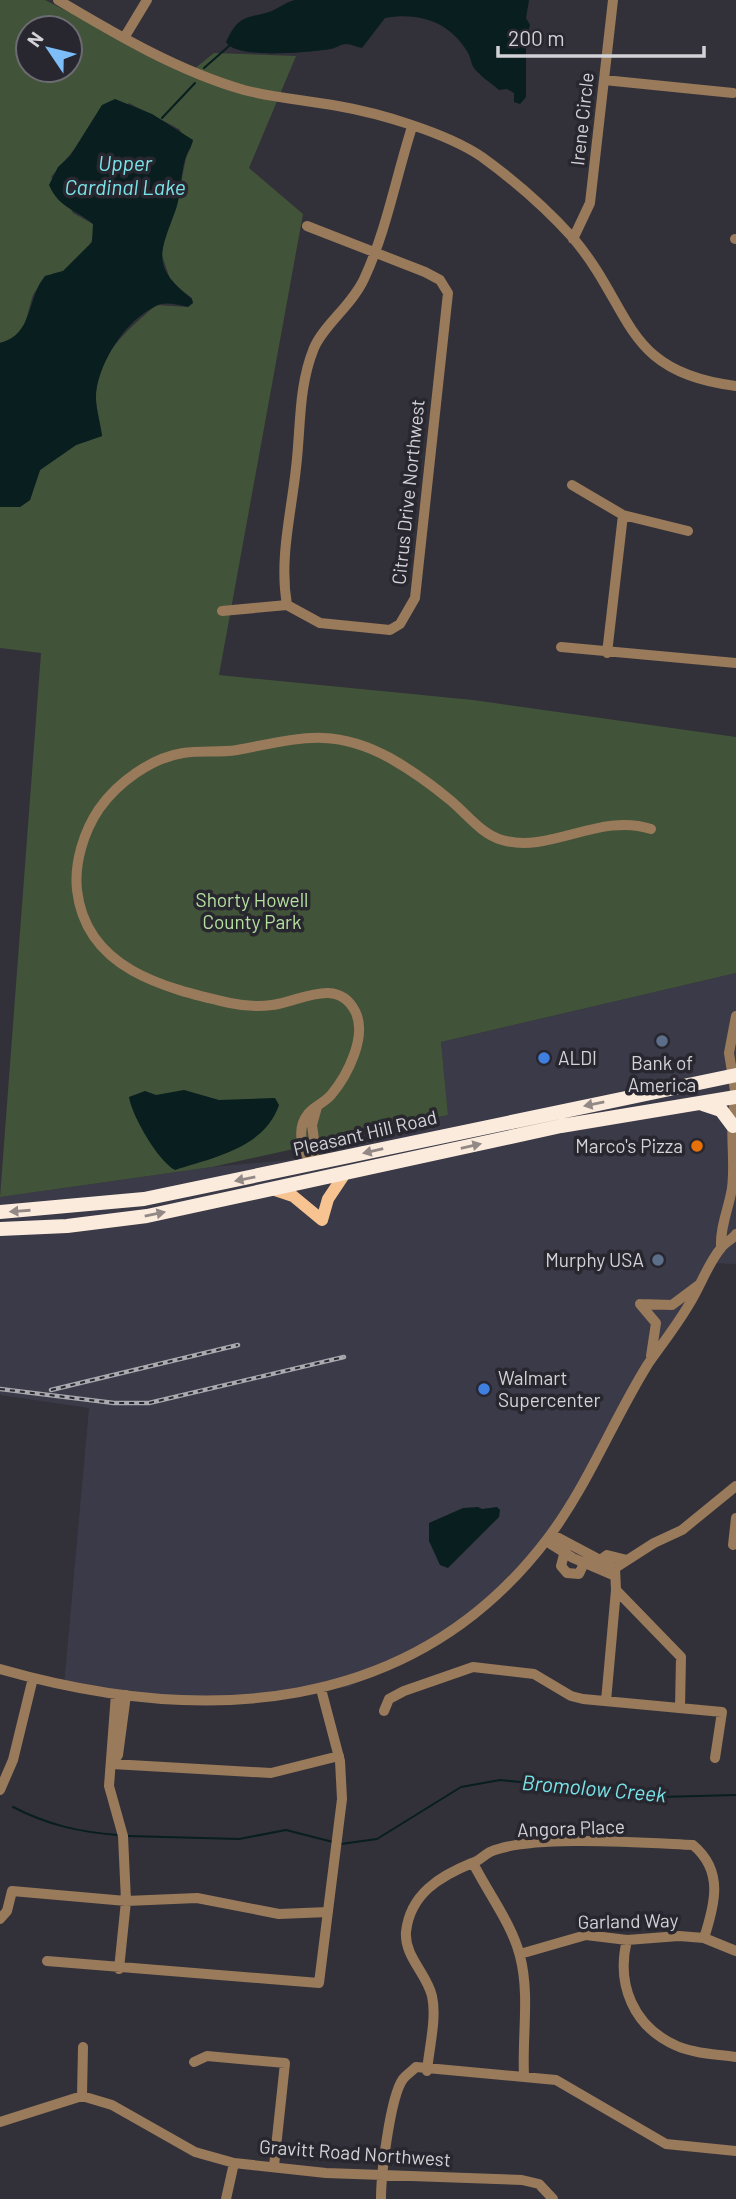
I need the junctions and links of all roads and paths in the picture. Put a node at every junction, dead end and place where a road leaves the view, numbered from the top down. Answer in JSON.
{"nodes":[{"id":1,"x":58,"y":0,"type":"edge"},
{"id":2,"x":147,"y":0,"type":"edge"},
{"id":3,"x":613,"y":0,"type":"edge"},
{"id":4,"x":124,"y":38,"type":"junction"},
{"id":5,"x":604,"y":80,"type":"junction"},
{"id":6,"x":733,"y":93,"type":"dead end"},
{"id":7,"x":412,"y":127,"type":"junction"},
{"id":8,"x":307,"y":226,"type":"dead end"},
{"id":9,"x":573,"y":239,"type":"junction"},
{"id":10,"x":373,"y":254,"type":"junction"},
{"id":11,"x":736,"y":386,"type":"edge"},
{"id":12,"x":572,"y":485,"type":"dead end"},
{"id":13,"x":623,"y":515,"type":"junction"},
{"id":14,"x":688,"y":531,"type":"dead end"},
{"id":15,"x":287,"y":605,"type":"junction"},
{"id":16,"x":222,"y":611,"type":"dead end"},
{"id":17,"x":561,"y":647,"type":"dead end"},
{"id":18,"x":607,"y":653,"type":"junction"},
{"id":19,"x":736,"y":663,"type":"edge"},
{"id":20,"x":651,"y":829,"type":"dead end"},
{"id":21,"x":736,"y":1016,"type":"edge"},
{"id":22,"x":735,"y":1076,"type":"edge"},
{"id":23,"x":736,"y":1097,"type":"edge"},
{"id":24,"x":698,"y":1103,"type":"junction"},
{"id":25,"x":733,"y":1126,"type":"junction"},
{"id":26,"x":312,"y":1165,"type":"junction"},
{"id":27,"x":344,"y":1175,"type":"junction"},
{"id":28,"x":275,"y":1190,"type":"junction"},
{"id":29,"x":0,"y":1212,"type":"edge"},
{"id":30,"x":0,"y":1228,"type":"edge"},
{"id":31,"x":736,"y":1234,"type":"edge"},
{"id":32,"x":721,"y":1247,"type":"junction"},
{"id":33,"x":700,"y":1284,"type":"junction"},
{"id":34,"x":648,"y":1365,"type":"junction"},
{"id":35,"x":736,"y":1486,"type":"edge"},
{"id":36,"x":736,"y":1518,"type":"edge"},
{"id":37,"x":549,"y":1537,"type":"junction"},
{"id":38,"x":733,"y":1545,"type":"dead end"},
{"id":39,"x":566,"y":1549,"type":"junction"},
{"id":40,"x":586,"y":1560,"type":"junction"},
{"id":41,"x":627,"y":1560,"type":"junction"},
{"id":42,"x":599,"y":1561,"type":"junction"},
{"id":43,"x":615,"y":1572,"type":"junction"},
{"id":44,"x":616,"y":1590,"type":"junction"},
{"id":45,"x":0,"y":1669,"type":"edge"},
{"id":46,"x":33,"y":1678,"type":"junction"},
{"id":47,"x":321,"y":1689,"type":"junction"},
{"id":48,"x":121,"y":1695,"type":"junction"},
{"id":49,"x":606,"y":1701,"type":"junction"},
{"id":50,"x":680,"y":1708,"type":"junction"},
{"id":51,"x":384,"y":1711,"type":"dead end"},
{"id":52,"x":339,"y":1756,"type":"junction"},
{"id":53,"x":715,"y":1758,"type":"dead end"},
{"id":54,"x":112,"y":1764,"type":"junction"},
{"id":55,"x":0,"y":1790,"type":"edge"},
{"id":56,"x":473,"y":1863,"type":"junction"},
{"id":57,"x":126,"y":1900,"type":"junction"},
{"id":58,"x":328,"y":1912,"type":"junction"},
{"id":59,"x":0,"y":1919,"type":"edge"},
{"id":60,"x":704,"y":1938,"type":"junction"},
{"id":61,"x":627,"y":1940,"type":"junction"},
{"id":62,"x":736,"y":1951,"type":"edge"},
{"id":63,"x":520,"y":1954,"type":"junction"},
{"id":64,"x":47,"y":1961,"type":"dead end"},
{"id":65,"x":119,"y":1969,"type":"junction"},
{"id":66,"x":83,"y":2047,"type":"dead end"},
{"id":67,"x":736,"y":2057,"type":"edge"},
{"id":68,"x":194,"y":2062,"type":"dead end"},
{"id":69,"x":428,"y":2071,"type":"junction"},
{"id":70,"x":524,"y":2075,"type":"junction"},
{"id":71,"x":82,"y":2096,"type":"junction"},
{"id":72,"x":0,"y":2122,"type":"edge"},
{"id":73,"x":736,"y":2151,"type":"edge"},
{"id":74,"x":234,"y":2163,"type":"junction"},
{"id":75,"x":274,"y":2166,"type":"junction"},
{"id":76,"x":381,"y":2176,"type":"junction"},
{"id":77,"x":226,"y":2199,"type":"edge"},
{"id":78,"x":381,"y":2199,"type":"edge"},
{"id":79,"x":553,"y":2199,"type":"edge"}],
"edges":[{"from":1,"to":4,"type":"street"},
{"from":2,"to":4,"type":"street"},
{"from":3,"to":5,"type":"street","name":"Irene Circle"},
{"from":4,"to":7,"type":"street"},
{"from":5,"to":6,"type":"street"},
{"from":5,"to":9,"type":"street","name":"Irene Circle"},
{"from":7,"to":9,"type":"street"},
{"from":7,"to":10,"type":"street"},
{"from":8,"to":10,"type":"street"},
{"from":9,"to":11,"type":"street"},
{"from":10,"to":15,"type":"street"},
{"from":10,"to":15,"type":"street","name":"Citrus Drive Northwest"},
{"from":12,"to":13,"type":"street"},
{"from":13,"to":14,"type":"street"},
{"from":13,"to":18,"type":"street"},
{"from":15,"to":16,"type":"street"},
{"from":17,"to":18,"type":"street"},
{"from":18,"to":19,"type":"street"},
{"from":20,"to":26,"type":"street"},
{"from":21,"to":22,"type":"street"},
{"from":22,"to":23,"type":"street"},
{"from":22,"to":26,"type":"highway","name":"Pleasant Hill Road","one_way":true},
{"from":23,"to":24,"type":"highway","name":"Pleasant Hill Road"},
{"from":23,"to":25,"type":"street"},
{"from":24,"to":25,"type":"highway"},
{"from":27,"to":24,"type":"highway","name":"Pleasant Hill Road","one_way":true},
{"from":25,"to":32,"type":"street"},
{"from":26,"to":29,"type":"highway","name":"Pleasant Hill Road","one_way":true},
{"from":27,"to":28,"type":"highway","name":"Pleasant Hill Road"},
{"from":27,"to":28,"type":"main road"},
{"from":30,"to":28,"type":"highway","name":"Pleasant Hill Road","one_way":true},
{"from":31,"to":32,"type":"street"},
{"from":32,"to":33,"type":"street"},
{"from":33,"to":34,"type":"street"},
{"from":33,"to":34,"type":"street"},
{"from":34,"to":37,"type":"street"},
{"from":35,"to":41,"type":"street"},
{"from":36,"to":38,"type":"street"},
{"from":37,"to":39,"type":"street"},
{"from":37,"to":47,"type":"street"},
{"from":39,"to":40,"type":"street"},
{"from":39,"to":40,"type":"street"},
{"from":40,"to":42,"type":"street"},
{"from":40,"to":43,"type":"street"},
{"from":41,"to":42,"type":"street"},
{"from":41,"to":43,"type":"street"},
{"from":42,"to":43,"type":"street"},
{"from":43,"to":44,"type":"street"},
{"from":44,"to":49,"type":"street"},
{"from":44,"to":50,"type":"street"},
{"from":45,"to":46,"type":"street"},
{"from":46,"to":48,"type":"street"},
{"from":46,"to":55,"type":"street"},
{"from":47,"to":48,"type":"street"},
{"from":47,"to":52,"type":"street"},
{"from":48,"to":54,"type":"street"},
{"from":49,"to":50,"type":"street"},
{"from":49,"to":51,"type":"street"},
{"from":50,"to":53,"type":"street"},
{"from":52,"to":54,"type":"street"},
{"from":52,"to":58,"type":"street"},
{"from":54,"to":57,"type":"street"},
{"from":56,"to":60,"type":"street","name":"Angora Place"},
{"from":56,"to":63,"type":"street"},
{"from":56,"to":69,"type":"street","name":"Angora Place"},
{"from":57,"to":58,"type":"street"},
{"from":57,"to":59,"type":"street"},
{"from":57,"to":65,"type":"street"},
{"from":58,"to":65,"type":"street"},
{"from":60,"to":61,"type":"street","name":"Garland Way"},
{"from":60,"to":62,"type":"street","name":"Garland Way"},
{"from":61,"to":63,"type":"street","name":"Garland Way"},
{"from":61,"to":67,"type":"street"},
{"from":63,"to":70,"type":"street"},
{"from":64,"to":65,"type":"street"},
{"from":66,"to":71,"type":"street"},
{"from":68,"to":75,"type":"street"},
{"from":69,"to":70,"type":"street"},
{"from":69,"to":76,"type":"street"},
{"from":70,"to":73,"type":"street"},
{"from":71,"to":72,"type":"street"},
{"from":71,"to":74,"type":"street","name":"Gravitt Road Northwest"},
{"from":74,"to":75,"type":"street","name":"Gravitt Road Northwest"},
{"from":74,"to":77,"type":"street"},
{"from":75,"to":76,"type":"street","name":"Gravitt Road Northwest"},
{"from":76,"to":78,"type":"street"},
{"from":76,"to":79,"type":"street","name":"Gravitt Road Northwest"}]}
